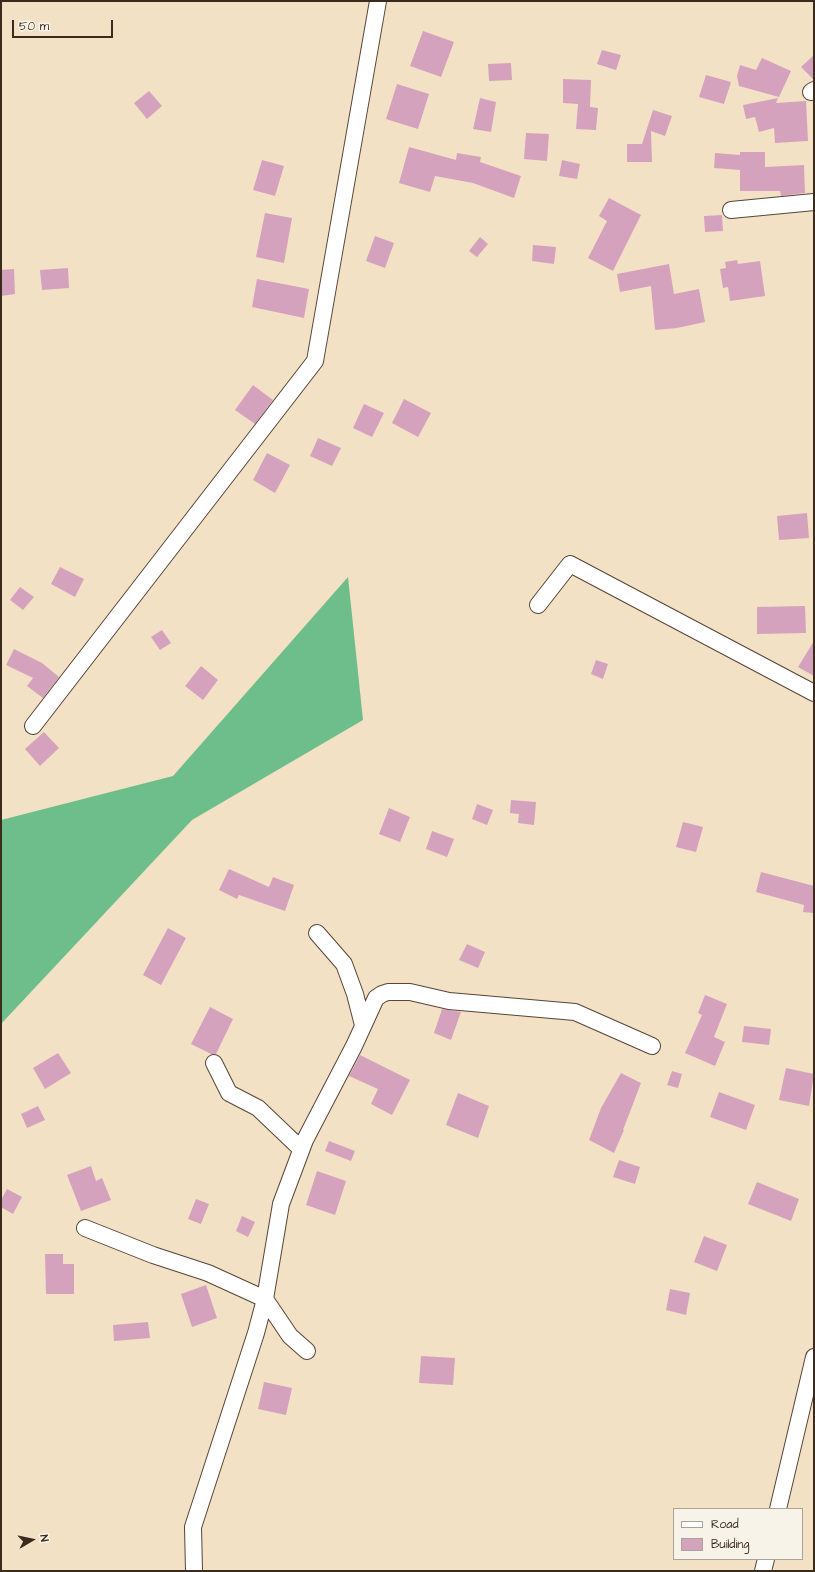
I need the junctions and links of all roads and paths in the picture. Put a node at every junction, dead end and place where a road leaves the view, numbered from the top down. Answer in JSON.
{"nodes":[{"id":1,"x":378,"y":1,"type":"edge"},
{"id":2,"x":814,"y":202,"type":"edge"},
{"id":3,"x":731,"y":210,"type":"dead end"},
{"id":4,"x":538,"y":605,"type":"dead end"},
{"id":5,"x":814,"y":693,"type":"edge"},
{"id":6,"x":33,"y":726,"type":"dead end"},
{"id":7,"x":317,"y":933,"type":"dead end"},
{"id":8,"x":363,"y":1026,"type":"junction"},
{"id":9,"x":652,"y":1046,"type":"dead end"},
{"id":10,"x":214,"y":1063,"type":"dead end"},
{"id":11,"x":301,"y":1149,"type":"junction"},
{"id":12,"x":85,"y":1228,"type":"dead end"},
{"id":13,"x":264,"y":1299,"type":"junction"},
{"id":14,"x":307,"y":1352,"type":"dead end"},
{"id":15,"x":814,"y":1357,"type":"edge"},
{"id":16,"x":778,"y":1508,"type":"edge"},
{"id":17,"x":766,"y":1560,"type":"edge"},
{"id":18,"x":194,"y":1571,"type":"edge"},
{"id":19,"x":763,"y":1571,"type":"edge"}],
"edges":[{"from":1,"to":6,"type":"street"},
{"from":2,"to":3,"type":"street"},
{"from":4,"to":5,"type":"street"},
{"from":7,"to":8,"type":"street"},
{"from":8,"to":9,"type":"street"},
{"from":8,"to":11,"type":"street"},
{"from":10,"to":11,"type":"street"},
{"from":11,"to":13,"type":"street"},
{"from":12,"to":13,"type":"street"},
{"from":13,"to":14,"type":"street"},
{"from":13,"to":18,"type":"street"},
{"from":15,"to":16,"type":"street"},
{"from":17,"to":19,"type":"street"}]}
